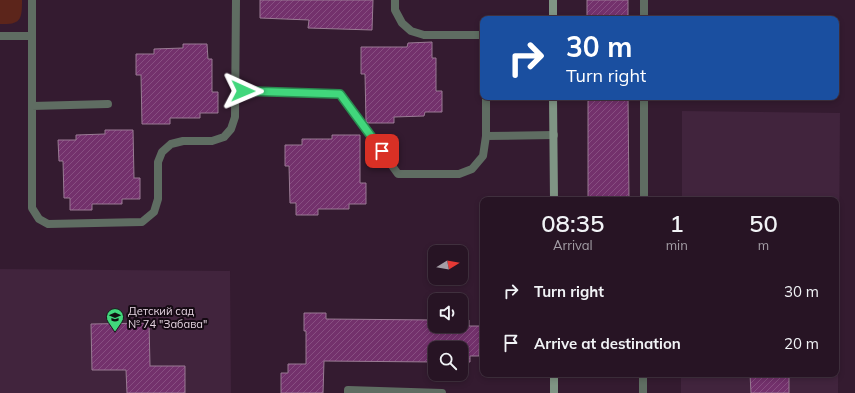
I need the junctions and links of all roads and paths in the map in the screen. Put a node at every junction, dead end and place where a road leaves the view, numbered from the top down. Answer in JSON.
{"nodes":[{"id":1,"x":32,"y":0,"type":"edge"},
{"id":2,"x":236,"y":0,"type":"edge"},
{"id":3,"x":395,"y":0,"type":"edge"},
{"id":4,"x":553,"y":0,"type":"edge"},
{"id":5,"x":644,"y":0,"type":"edge"},
{"id":6,"x":553,"y":16,"type":"edge"},
{"id":7,"x":644,"y":16,"type":"edge"},
{"id":8,"x":480,"y":35,"type":"edge"},
{"id":9,"x":0,"y":36,"type":"edge"},
{"id":10,"x":32,"y":36,"type":"junction"},
{"id":11,"x":235,"y":90,"type":"junction"},
{"id":12,"x":486,"y":100,"type":"edge"},
{"id":13,"x":554,"y":100,"type":"edge"},
{"id":14,"x":644,"y":100,"type":"edge"},
{"id":15,"x":108,"y":104,"type":"dead end"},
{"id":16,"x":32,"y":106,"type":"junction"},
{"id":17,"x":554,"y":135,"type":"junction"},
{"id":18,"x":486,"y":136,"type":"junction"},
{"id":19,"x":554,"y":197,"type":"edge"},
{"id":20,"x":644,"y":197,"type":"edge"},
{"id":21,"x":554,"y":377,"type":"edge"},
{"id":22,"x":643,"y":377,"type":"edge"},
{"id":23,"x":348,"y":393,"type":"edge"},
{"id":24,"x":442,"y":393,"type":"edge"},
{"id":25,"x":554,"y":393,"type":"edge"},
{"id":26,"x":643,"y":393,"type":"edge"}],
"edges":[{"from":1,"to":10,"type":"lane"},
{"from":2,"to":11,"type":"lane"},
{"from":3,"to":8,"type":"lane"},
{"from":4,"to":6,"type":"street"},
{"from":5,"to":7,"type":"lane"},
{"from":9,"to":10,"type":"lane"},
{"from":10,"to":16,"type":"lane"},
{"from":11,"to":16,"type":"lane"},
{"from":11,"to":18,"type":"lane"},
{"from":12,"to":18,"type":"lane"},
{"from":13,"to":17,"type":"street"},
{"from":14,"to":20,"type":"lane"},
{"from":15,"to":16,"type":"lane"},
{"from":17,"to":18,"type":"lane"},
{"from":17,"to":19,"type":"street"},
{"from":21,"to":25,"type":"street"},
{"from":22,"to":26,"type":"lane"},
{"from":23,"to":24,"type":"lane"}]}
